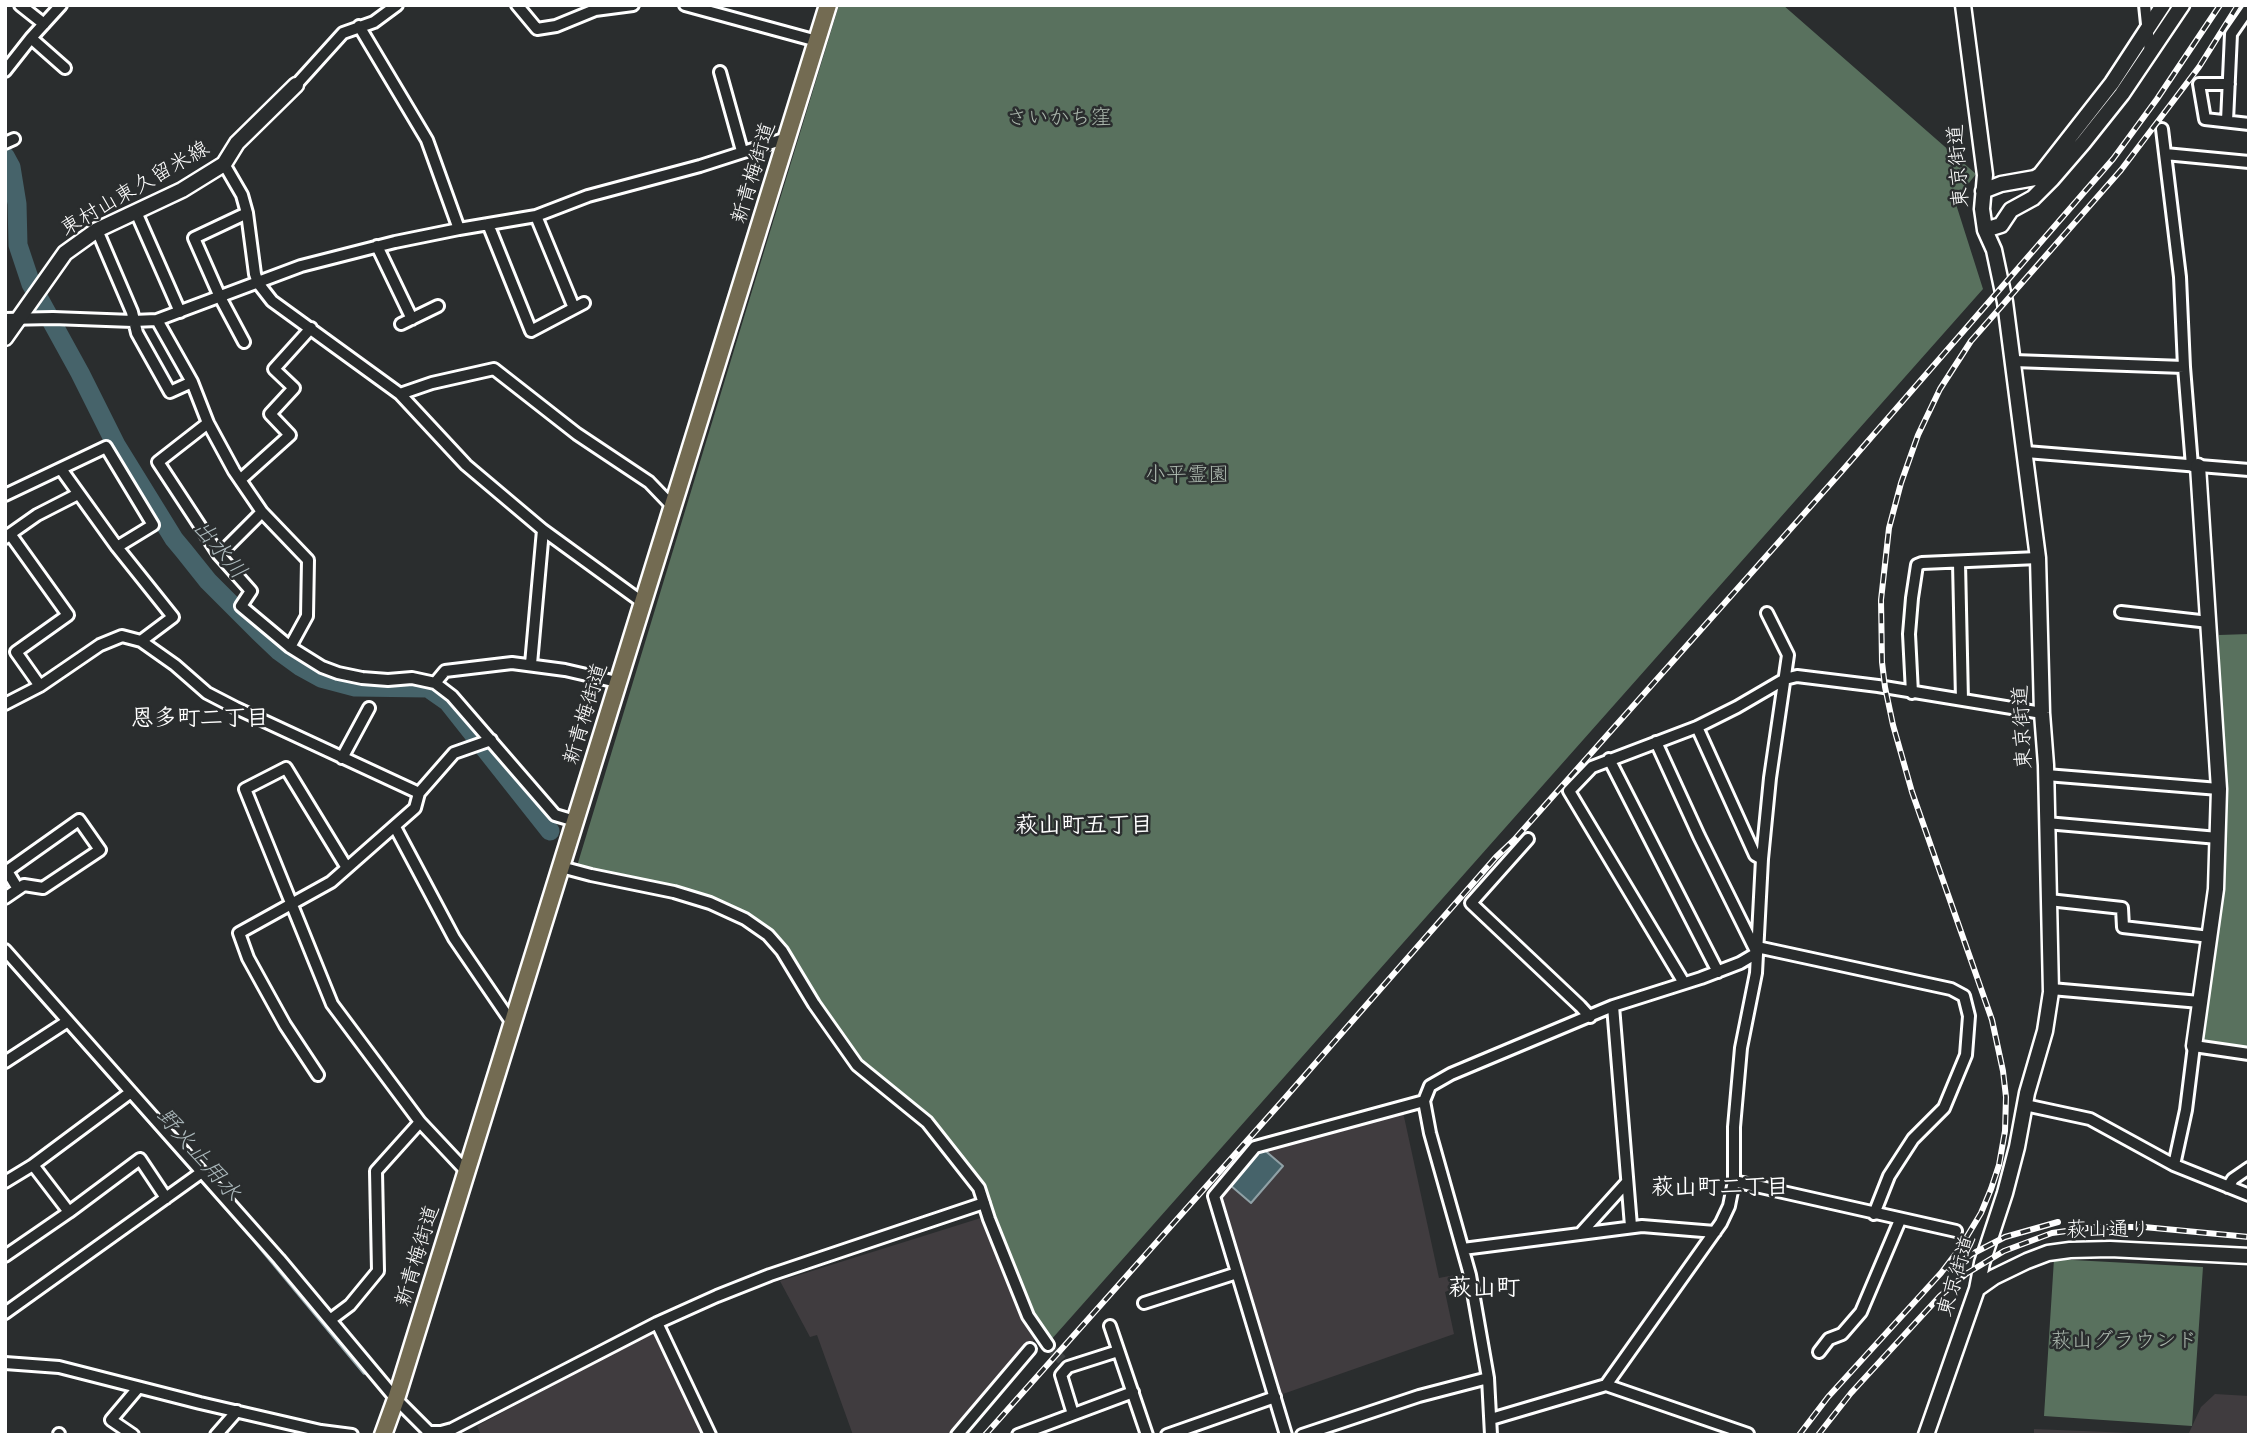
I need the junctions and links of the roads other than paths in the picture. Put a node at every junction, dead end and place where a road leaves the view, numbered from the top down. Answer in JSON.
{"nodes":[{"id":1,"x":20,"y":5,"type":"edge"},
{"id":2,"x":61,"y":5,"type":"edge"},
{"id":3,"x":397,"y":5,"type":"edge"},
{"id":4,"x":517,"y":5,"type":"edge"},
{"id":5,"x":633,"y":5,"type":"edge"},
{"id":6,"x":685,"y":5,"type":"edge"},
{"id":7,"x":828,"y":5,"type":"edge"},
{"id":8,"x":1964,"y":5,"type":"edge"},
{"id":9,"x":2145,"y":5,"type":"edge"},
{"id":10,"x":2164,"y":5,"type":"edge"},
{"id":11,"x":2182,"y":5,"type":"edge"},
{"id":12,"x":2249,"y":8,"type":"edge"},
{"id":13,"x":44,"y":24,"type":"junction"},
{"id":14,"x":359,"y":26,"type":"junction"},
{"id":15,"x":2148,"y":30,"type":"junction"},
{"id":16,"x":31,"y":38,"type":"junction"},
{"id":17,"x":817,"y":41,"type":"junction"},
{"id":18,"x":2150,"y":53,"type":"junction"},
{"id":19,"x":65,"y":68,"type":"dead end"},
{"id":20,"x":5,"y":71,"type":"edge"},
{"id":21,"x":720,"y":72,"type":"dead end"},
{"id":22,"x":2229,"y":84,"type":"junction"},
{"id":23,"x":296,"y":85,"type":"joint"},
{"id":24,"x":2228,"y":121,"type":"junction"},
{"id":25,"x":2249,"y":124,"type":"edge"},
{"id":26,"x":2162,"y":129,"type":"dead end"},
{"id":27,"x":787,"y":138,"type":"junction"},
{"id":28,"x":743,"y":151,"type":"junction"},
{"id":29,"x":2165,"y":154,"type":"junction"},
{"id":30,"x":2249,"y":162,"type":"edge"},
{"id":31,"x":224,"y":164,"type":"junction"},
{"id":32,"x":1983,"y":191,"type":"junction"},
{"id":33,"x":136,"y":212,"type":"junction"},
{"id":34,"x":247,"y":213,"type":"junction"},
{"id":35,"x":536,"y":216,"type":"junction"},
{"id":36,"x":488,"y":224,"type":"junction"},
{"id":37,"x":459,"y":229,"type":"junction"},
{"id":38,"x":97,"y":230,"type":"junction"},
{"id":39,"x":1985,"y":230,"type":"junction"},
{"id":40,"x":377,"y":246,"type":"junction"},
{"id":41,"x":258,"y":283,"type":"junction"},
{"id":42,"x":220,"y":297,"type":"junction"},
{"id":43,"x":438,"y":306,"type":"dead end"},
{"id":44,"x":180,"y":312,"type":"junction"},
{"id":45,"x":12,"y":320,"type":"edge"},
{"id":46,"x":157,"y":320,"type":"junction"},
{"id":47,"x":133,"y":321,"type":"junction"},
{"id":48,"x":311,"y":328,"type":"junction"},
{"id":49,"x":5,"y":338,"type":"edge"},
{"id":50,"x":244,"y":342,"type":"dead end"},
{"id":51,"x":2014,"y":361,"type":"junction"},
{"id":52,"x":2183,"y":368,"type":"junction"},
{"id":53,"x":192,"y":382,"type":"junction"},
{"id":54,"x":400,"y":394,"type":"junction"},
{"id":55,"x":208,"y":423,"type":"junction"},
{"id":56,"x":2026,"y":452,"type":"junction"},
{"id":57,"x":2195,"y":466,"type":"junction"},
{"id":58,"x":61,"y":469,"type":"junction"},
{"id":59,"x":2249,"y":470,"type":"edge"},
{"id":60,"x":240,"y":480,"type":"junction"},
{"id":61,"x":78,"y":494,"type":"junction"},
{"id":62,"x":5,"y":495,"type":"edge"},
{"id":63,"x":673,"y":507,"type":"junction"},
{"id":64,"x":262,"y":512,"type":"junction"},
{"id":65,"x":543,"y":530,"type":"junction"},
{"id":66,"x":8,"y":536,"type":"edge"},
{"id":67,"x":117,"y":547,"type":"junction"},
{"id":68,"x":219,"y":555,"type":"junction"},
{"id":69,"x":2038,"y":558,"type":"junction"},
{"id":70,"x":1958,"y":563,"type":"junction"},
{"id":71,"x":642,"y":602,"type":"junction"},
{"id":72,"x":2121,"y":612,"type":"dead end"},
{"id":73,"x":1767,"y":613,"type":"dead end"},
{"id":74,"x":2208,"y":622,"type":"junction"},
{"id":75,"x":141,"y":641,"type":"junction"},
{"id":76,"x":290,"y":647,"type":"junction"},
{"id":77,"x":16,"y":652,"type":"junction"},
{"id":78,"x":5,"y":660,"type":"edge"},
{"id":79,"x":531,"y":664,"type":"junction"},
{"id":80,"x":1784,"y":679,"type":"junction"},
{"id":81,"x":617,"y":682,"type":"junction"},
{"id":82,"x":435,"y":683,"type":"junction"},
{"id":83,"x":40,"y":686,"type":"junction"},
{"id":84,"x":1912,"y":693,"type":"junction"},
{"id":85,"x":1962,"y":700,"type":"junction"},
{"id":86,"x":5,"y":704,"type":"edge"},
{"id":87,"x":369,"y":708,"type":"dead end"},
{"id":88,"x":2042,"y":713,"type":"junction"},
{"id":89,"x":1697,"y":727,"type":"junction"},
{"id":90,"x":489,"y":740,"type":"junction"},
{"id":91,"x":1656,"y":741,"type":"junction"},
{"id":92,"x":342,"y":758,"type":"junction"},
{"id":93,"x":1609,"y":759,"type":"junction"},
{"id":94,"x":2046,"y":775,"type":"junction"},
{"id":95,"x":2218,"y":789,"type":"junction"},
{"id":96,"x":419,"y":793,"type":"junction"},
{"id":97,"x":575,"y":821,"type":"junction"},
{"id":98,"x":2046,"y":823,"type":"junction"},
{"id":99,"x":395,"y":827,"type":"junction"},
{"id":100,"x":2218,"y":838,"type":"junction"},
{"id":101,"x":1528,"y":839,"type":"dead end"},
{"id":102,"x":1762,"y":859,"type":"junction"},
{"id":103,"x":561,"y":867,"type":"junction"},
{"id":104,"x":347,"y":868,"type":"junction"},
{"id":105,"x":18,"y":888,"type":"junction"},
{"id":106,"x":5,"y":898,"type":"edge"},
{"id":107,"x":2049,"y":900,"type":"junction"},
{"id":108,"x":292,"y":902,"type":"junction"},
{"id":109,"x":2210,"y":937,"type":"junction"},
{"id":110,"x":1757,"y":950,"type":"junction"},
{"id":111,"x":6,"y":951,"type":"edge"},
{"id":112,"x":1718,"y":972,"type":"junction"},
{"id":113,"x":1684,"y":983,"type":"junction"},
{"id":114,"x":2051,"y":989,"type":"junction"},
{"id":115,"x":2200,"y":1002,"type":"junction"},
{"id":116,"x":1613,"y":1006,"type":"junction"},
{"id":117,"x":1590,"y":1017,"type":"junction"},
{"id":118,"x":64,"y":1023,"type":"junction"},
{"id":119,"x":512,"y":1023,"type":"junction"},
{"id":120,"x":2194,"y":1046,"type":"junction"},
{"id":121,"x":2249,"y":1054,"type":"edge"},
{"id":122,"x":5,"y":1062,"type":"edge"},
{"id":123,"x":103,"y":1062,"type":"junction"},
{"id":124,"x":92,"y":1070,"type":"dead end"},
{"id":125,"x":318,"y":1075,"type":"dead end"},
{"id":126,"x":130,"y":1093,"type":"junction"},
{"id":127,"x":1424,"y":1101,"type":"junction"},
{"id":128,"x":2025,"y":1105,"type":"junction"},
{"id":129,"x":420,"y":1122,"type":"junction"},
{"id":130,"x":2174,"y":1165,"type":"junction"},
{"id":131,"x":33,"y":1166,"type":"junction"},
{"id":132,"x":2249,"y":1168,"type":"edge"},
{"id":133,"x":466,"y":1171,"type":"junction"},
{"id":134,"x":198,"y":1175,"type":"junction"},
{"id":135,"x":1734,"y":1181,"type":"junction"},
{"id":136,"x":5,"y":1182,"type":"edge"},
{"id":137,"x":1627,"y":1182,"type":"junction"},
{"id":138,"x":2228,"y":1187,"type":"junction"},
{"id":139,"x":2249,"y":1195,"type":"edge"},
{"id":140,"x":166,"y":1198,"type":"junction"},
{"id":141,"x":984,"y":1203,"type":"junction"},
{"id":142,"x":69,"y":1212,"type":"junction"},
{"id":143,"x":1874,"y":1214,"type":"junction"},
{"id":144,"x":1900,"y":1220,"type":"junction"},
{"id":145,"x":1631,"y":1226,"type":"junction"},
{"id":146,"x":1715,"y":1231,"type":"junction"},
{"id":147,"x":1955,"y":1231,"type":"dead end"},
{"id":148,"x":1580,"y":1234,"type":"junction"},
{"id":149,"x":1464,"y":1249,"type":"junction"},
{"id":150,"x":5,"y":1256,"type":"edge"},
{"id":151,"x":2249,"y":1256,"type":"edge"},
{"id":152,"x":1237,"y":1273,"type":"junction"},
{"id":153,"x":1977,"y":1289,"type":"junction"},
{"id":154,"x":1144,"y":1303,"type":"dead end"},
{"id":155,"x":5,"y":1312,"type":"edge"},
{"id":156,"x":330,"y":1320,"type":"junction"},
{"id":157,"x":657,"y":1323,"type":"junction"},
{"id":158,"x":1110,"y":1326,"type":"dead end"},
{"id":159,"x":1048,"y":1345,"type":"tunnel mouth"},
{"id":160,"x":1030,"y":1349,"type":"dead end"},
{"id":161,"x":1118,"y":1351,"type":"junction"},
{"id":162,"x":1819,"y":1352,"type":"dead end"},
{"id":163,"x":5,"y":1363,"type":"edge"},
{"id":164,"x":1488,"y":1378,"type":"junction"},
{"id":165,"x":1606,"y":1385,"type":"junction"},
{"id":166,"x":138,"y":1388,"type":"junction"},
{"id":167,"x":1133,"y":1392,"type":"junction"},
{"id":168,"x":1275,"y":1397,"type":"junction"},
{"id":169,"x":396,"y":1399,"type":"junction"},
{"id":170,"x":237,"y":1410,"type":"junction"},
{"id":171,"x":1073,"y":1413,"type":"junction"},
{"id":172,"x":1491,"y":1419,"type":"junction"},
{"id":173,"x":320,"y":1433,"type":"edge"},
{"id":174,"x":430,"y":1434,"type":"edge"},
{"id":175,"x":1748,"y":1434,"type":"edge"},
{"id":176,"x":133,"y":1435,"type":"edge"},
{"id":177,"x":216,"y":1435,"type":"edge"},
{"id":178,"x":352,"y":1435,"type":"edge"},
{"id":179,"x":383,"y":1435,"type":"edge"},
{"id":180,"x":710,"y":1435,"type":"edge"},
{"id":181,"x":957,"y":1435,"type":"edge"},
{"id":182,"x":1018,"y":1435,"type":"edge"},
{"id":183,"x":1147,"y":1435,"type":"edge"},
{"id":184,"x":1167,"y":1435,"type":"edge"},
{"id":185,"x":1286,"y":1435,"type":"edge"},
{"id":186,"x":1302,"y":1435,"type":"edge"},
{"id":187,"x":1491,"y":1435,"type":"edge"},
{"id":188,"x":1926,"y":1435,"type":"edge"}],
"edges":[{"from":1,"to":13,"type":"street"},
{"from":2,"to":13,"type":"street"},
{"from":3,"to":14,"type":"street"},
{"from":4,"to":5,"type":"street"},
{"from":6,"to":17,"type":"street"},
{"from":7,"to":17,"type":"main road","name":"新青梅街道"},
{"from":8,"to":32,"type":"street","name":"東京街道"},
{"from":9,"to":15,"type":"street"},
{"from":10,"to":15,"type":"street"},
{"from":11,"to":18,"type":"street"},
{"from":12,"to":22,"type":"street"},
{"from":13,"to":16,"type":"street"},
{"from":14,"to":23,"type":"street"},
{"from":14,"to":37,"type":"street"},
{"from":15,"to":18,"type":"street"},
{"from":15,"to":32,"type":"street"},
{"from":16,"to":19,"type":"street"},
{"from":16,"to":20,"type":"street"},
{"from":17,"to":27,"type":"main road","name":"新青梅街道"},
{"from":18,"to":39,"type":"street"},
{"from":21,"to":28,"type":"street"},
{"from":22,"to":24,"type":"street"},
{"from":22,"to":24,"type":"street"},
{"from":23,"to":31,"type":"street","name":"東村山東久留米線"},
{"from":24,"to":25,"type":"street"},
{"from":26,"to":29,"type":"street"},
{"from":27,"to":28,"type":"street"},
{"from":27,"to":63,"type":"main road","name":"新青梅街道"},
{"from":28,"to":35,"type":"street"},
{"from":29,"to":30,"type":"street"},
{"from":29,"to":52,"type":"street"},
{"from":31,"to":33,"type":"street","name":"東村山東久留米線"},
{"from":31,"to":34,"type":"street"},
{"from":32,"to":39,"type":"street","name":"東京街道"},
{"from":33,"to":38,"type":"street","name":"東村山東久留米線"},
{"from":33,"to":44,"type":"street"},
{"from":34,"to":41,"type":"street"},
{"from":34,"to":42,"type":"street"},
{"from":35,"to":36,"type":"street"},
{"from":35,"to":36,"type":"street"},
{"from":36,"to":37,"type":"street"},
{"from":37,"to":40,"type":"street"},
{"from":38,"to":45,"type":"street","name":"東村山東久留米線"},
{"from":38,"to":47,"type":"street"},
{"from":39,"to":51,"type":"street","name":"東京街道"},
{"from":40,"to":41,"type":"street"},
{"from":40,"to":43,"type":"street"},
{"from":41,"to":42,"type":"street"},
{"from":41,"to":48,"type":"street"},
{"from":42,"to":44,"type":"street"},
{"from":42,"to":50,"type":"street"},
{"from":44,"to":46,"type":"street"},
{"from":45,"to":47,"type":"street"},
{"from":45,"to":49,"type":"street","name":"東村山東久留米線"},
{"from":46,"to":47,"type":"street"},
{"from":46,"to":53,"type":"street"},
{"from":47,"to":53,"type":"street"},
{"from":48,"to":54,"type":"street"},
{"from":48,"to":60,"type":"street"},
{"from":51,"to":52,"type":"street"},
{"from":51,"to":56,"type":"street","name":"東京街道"},
{"from":52,"to":57,"type":"street"},
{"from":53,"to":55,"type":"street"},
{"from":54,"to":63,"type":"street"},
{"from":54,"to":65,"type":"street"},
{"from":55,"to":60,"type":"street"},
{"from":55,"to":68,"type":"street"},
{"from":56,"to":57,"type":"street"},
{"from":56,"to":69,"type":"street","name":"東京街道"},
{"from":57,"to":59,"type":"street"},
{"from":57,"to":74,"type":"street"},
{"from":58,"to":61,"type":"street"},
{"from":58,"to":62,"type":"street"},
{"from":58,"to":67,"type":"street"},
{"from":60,"to":64,"type":"street"},
{"from":61,"to":66,"type":"street"},
{"from":61,"to":67,"type":"street"},
{"from":63,"to":71,"type":"main road","name":"新青梅街道"},
{"from":64,"to":68,"type":"street"},
{"from":64,"to":76,"type":"street"},
{"from":65,"to":71,"type":"street"},
{"from":65,"to":79,"type":"street"},
{"from":66,"to":77,"type":"street"},
{"from":67,"to":75,"type":"street"},
{"from":68,"to":76,"type":"street"},
{"from":69,"to":70,"type":"street"},
{"from":69,"to":88,"type":"street","name":"東京街道"},
{"from":70,"to":84,"type":"street"},
{"from":70,"to":85,"type":"street"},
{"from":71,"to":81,"type":"main road","name":"新青梅街道"},
{"from":72,"to":74,"type":"street"},
{"from":73,"to":80,"type":"street"},
{"from":74,"to":95,"type":"street"},
{"from":75,"to":83,"type":"street"},
{"from":75,"to":92,"type":"street"},
{"from":76,"to":82,"type":"street"},
{"from":77,"to":78,"type":"street"},
{"from":77,"to":83,"type":"street"},
{"from":79,"to":81,"type":"street"},
{"from":79,"to":82,"type":"street"},
{"from":80,"to":84,"type":"street"},
{"from":80,"to":89,"type":"street"},
{"from":80,"to":102,"type":"street"},
{"from":81,"to":97,"type":"main road","name":"新青梅街道"},
{"from":82,"to":90,"type":"street"},
{"from":83,"to":86,"type":"street"},
{"from":84,"to":85,"type":"street"},
{"from":85,"to":88,"type":"street"},
{"from":87,"to":92,"type":"street"},
{"from":88,"to":94,"type":"street","name":"東京街道"},
{"from":89,"to":91,"type":"street"},
{"from":89,"to":102,"type":"street"},
{"from":90,"to":96,"type":"street"},
{"from":90,"to":97,"type":"street"},
{"from":91,"to":93,"type":"street"},
{"from":91,"to":110,"type":"street"},
{"from":92,"to":96,"type":"street"},
{"from":93,"to":112,"type":"street"},
{"from":93,"to":113,"type":"street"},
{"from":94,"to":95,"type":"street"},
{"from":94,"to":98,"type":"street","name":"東京街道"},
{"from":95,"to":100,"type":"street"},
{"from":96,"to":99,"type":"street"},
{"from":97,"to":103,"type":"main road","name":"新青梅街道"},
{"from":98,"to":100,"type":"street"},
{"from":98,"to":107,"type":"street","name":"東京街道"},
{"from":99,"to":104,"type":"street"},
{"from":99,"to":119,"type":"street"},
{"from":100,"to":109,"type":"street"},
{"from":101,"to":117,"type":"street"},
{"from":102,"to":110,"type":"street"},
{"from":103,"to":119,"type":"main road","name":"新青梅街道"},
{"from":103,"to":141,"type":"street"},
{"from":104,"to":108,"type":"street"},
{"from":104,"to":108,"type":"street"},
{"from":105,"to":105,"type":"street"},
{"from":105,"to":106,"type":"street"},
{"from":107,"to":109,"type":"street"},
{"from":107,"to":114,"type":"street","name":"東京街道"},
{"from":108,"to":125,"type":"street"},
{"from":108,"to":129,"type":"street"},
{"from":109,"to":115,"type":"street"},
{"from":110,"to":112,"type":"street"},
{"from":110,"to":135,"type":"street"},
{"from":110,"to":143,"type":"street"},
{"from":111,"to":118,"type":"street"},
{"from":112,"to":113,"type":"street"},
{"from":113,"to":116,"type":"street"},
{"from":114,"to":115,"type":"street"},
{"from":114,"to":128,"type":"street","name":"東京街道"},
{"from":115,"to":120,"type":"street"},
{"from":116,"to":117,"type":"street"},
{"from":116,"to":137,"type":"street"},
{"from":117,"to":127,"type":"street"},
{"from":118,"to":122,"type":"street"},
{"from":118,"to":123,"type":"street"},
{"from":119,"to":133,"type":"main road","name":"新青梅街道"},
{"from":120,"to":121,"type":"street"},
{"from":120,"to":130,"type":"street"},
{"from":123,"to":124,"type":"street"},
{"from":123,"to":126,"type":"street"},
{"from":126,"to":131,"type":"street"},
{"from":126,"to":134,"type":"street"},
{"from":127,"to":149,"type":"street"},
{"from":127,"to":152,"type":"street"},
{"from":128,"to":130,"type":"street"},
{"from":128,"to":153,"type":"street","name":"東京街道"},
{"from":129,"to":133,"type":"street"},
{"from":129,"to":156,"type":"street"},
{"from":130,"to":138,"type":"street"},
{"from":131,"to":136,"type":"street"},
{"from":131,"to":142,"type":"street"},
{"from":132,"to":138,"type":"street"},
{"from":133,"to":169,"type":"main road","name":"新青梅街道"},
{"from":134,"to":140,"type":"street"},
{"from":134,"to":156,"type":"street"},
{"from":135,"to":143,"type":"street"},
{"from":135,"to":146,"type":"street"},
{"from":137,"to":145,"type":"street"},
{"from":137,"to":148,"type":"street"},
{"from":138,"to":139,"type":"street"},
{"from":140,"to":142,"type":"street"},
{"from":140,"to":155,"type":"street"},
{"from":141,"to":157,"type":"street"},
{"from":141,"to":159,"type":"street"},
{"from":142,"to":150,"type":"street"},
{"from":143,"to":144,"type":"street"},
{"from":144,"to":147,"type":"street"},
{"from":144,"to":162,"type":"street"},
{"from":145,"to":146,"type":"street"},
{"from":145,"to":148,"type":"street"},
{"from":146,"to":165,"type":"street"},
{"from":148,"to":149,"type":"street"},
{"from":149,"to":164,"type":"street"},
{"from":151,"to":153,"type":"street","name":"萩山通り"},
{"from":152,"to":154,"type":"street"},
{"from":152,"to":168,"type":"street"},
{"from":153,"to":188,"type":"street","name":"東京街道"},
{"from":156,"to":169,"type":"street"},
{"from":157,"to":174,"type":"street"},
{"from":157,"to":180,"type":"street"},
{"from":158,"to":161,"type":"street"},
{"from":160,"to":181,"type":"street"},
{"from":161,"to":167,"type":"street"},
{"from":161,"to":171,"type":"street"},
{"from":163,"to":166,"type":"street"},
{"from":164,"to":172,"type":"street"},
{"from":164,"to":186,"type":"street"},
{"from":165,"to":172,"type":"street"},
{"from":165,"to":175,"type":"street"},
{"from":166,"to":170,"type":"street"},
{"from":166,"to":176,"type":"street"},
{"from":167,"to":171,"type":"street"},
{"from":167,"to":183,"type":"street"},
{"from":168,"to":184,"type":"street"},
{"from":168,"to":185,"type":"street"},
{"from":169,"to":174,"type":"street"},
{"from":169,"to":179,"type":"main road","name":"新青梅街道"},
{"from":170,"to":173,"type":"street"},
{"from":170,"to":177,"type":"street"},
{"from":171,"to":182,"type":"street"},
{"from":172,"to":187,"type":"street"},
{"from":173,"to":178,"type":"street"}]}
